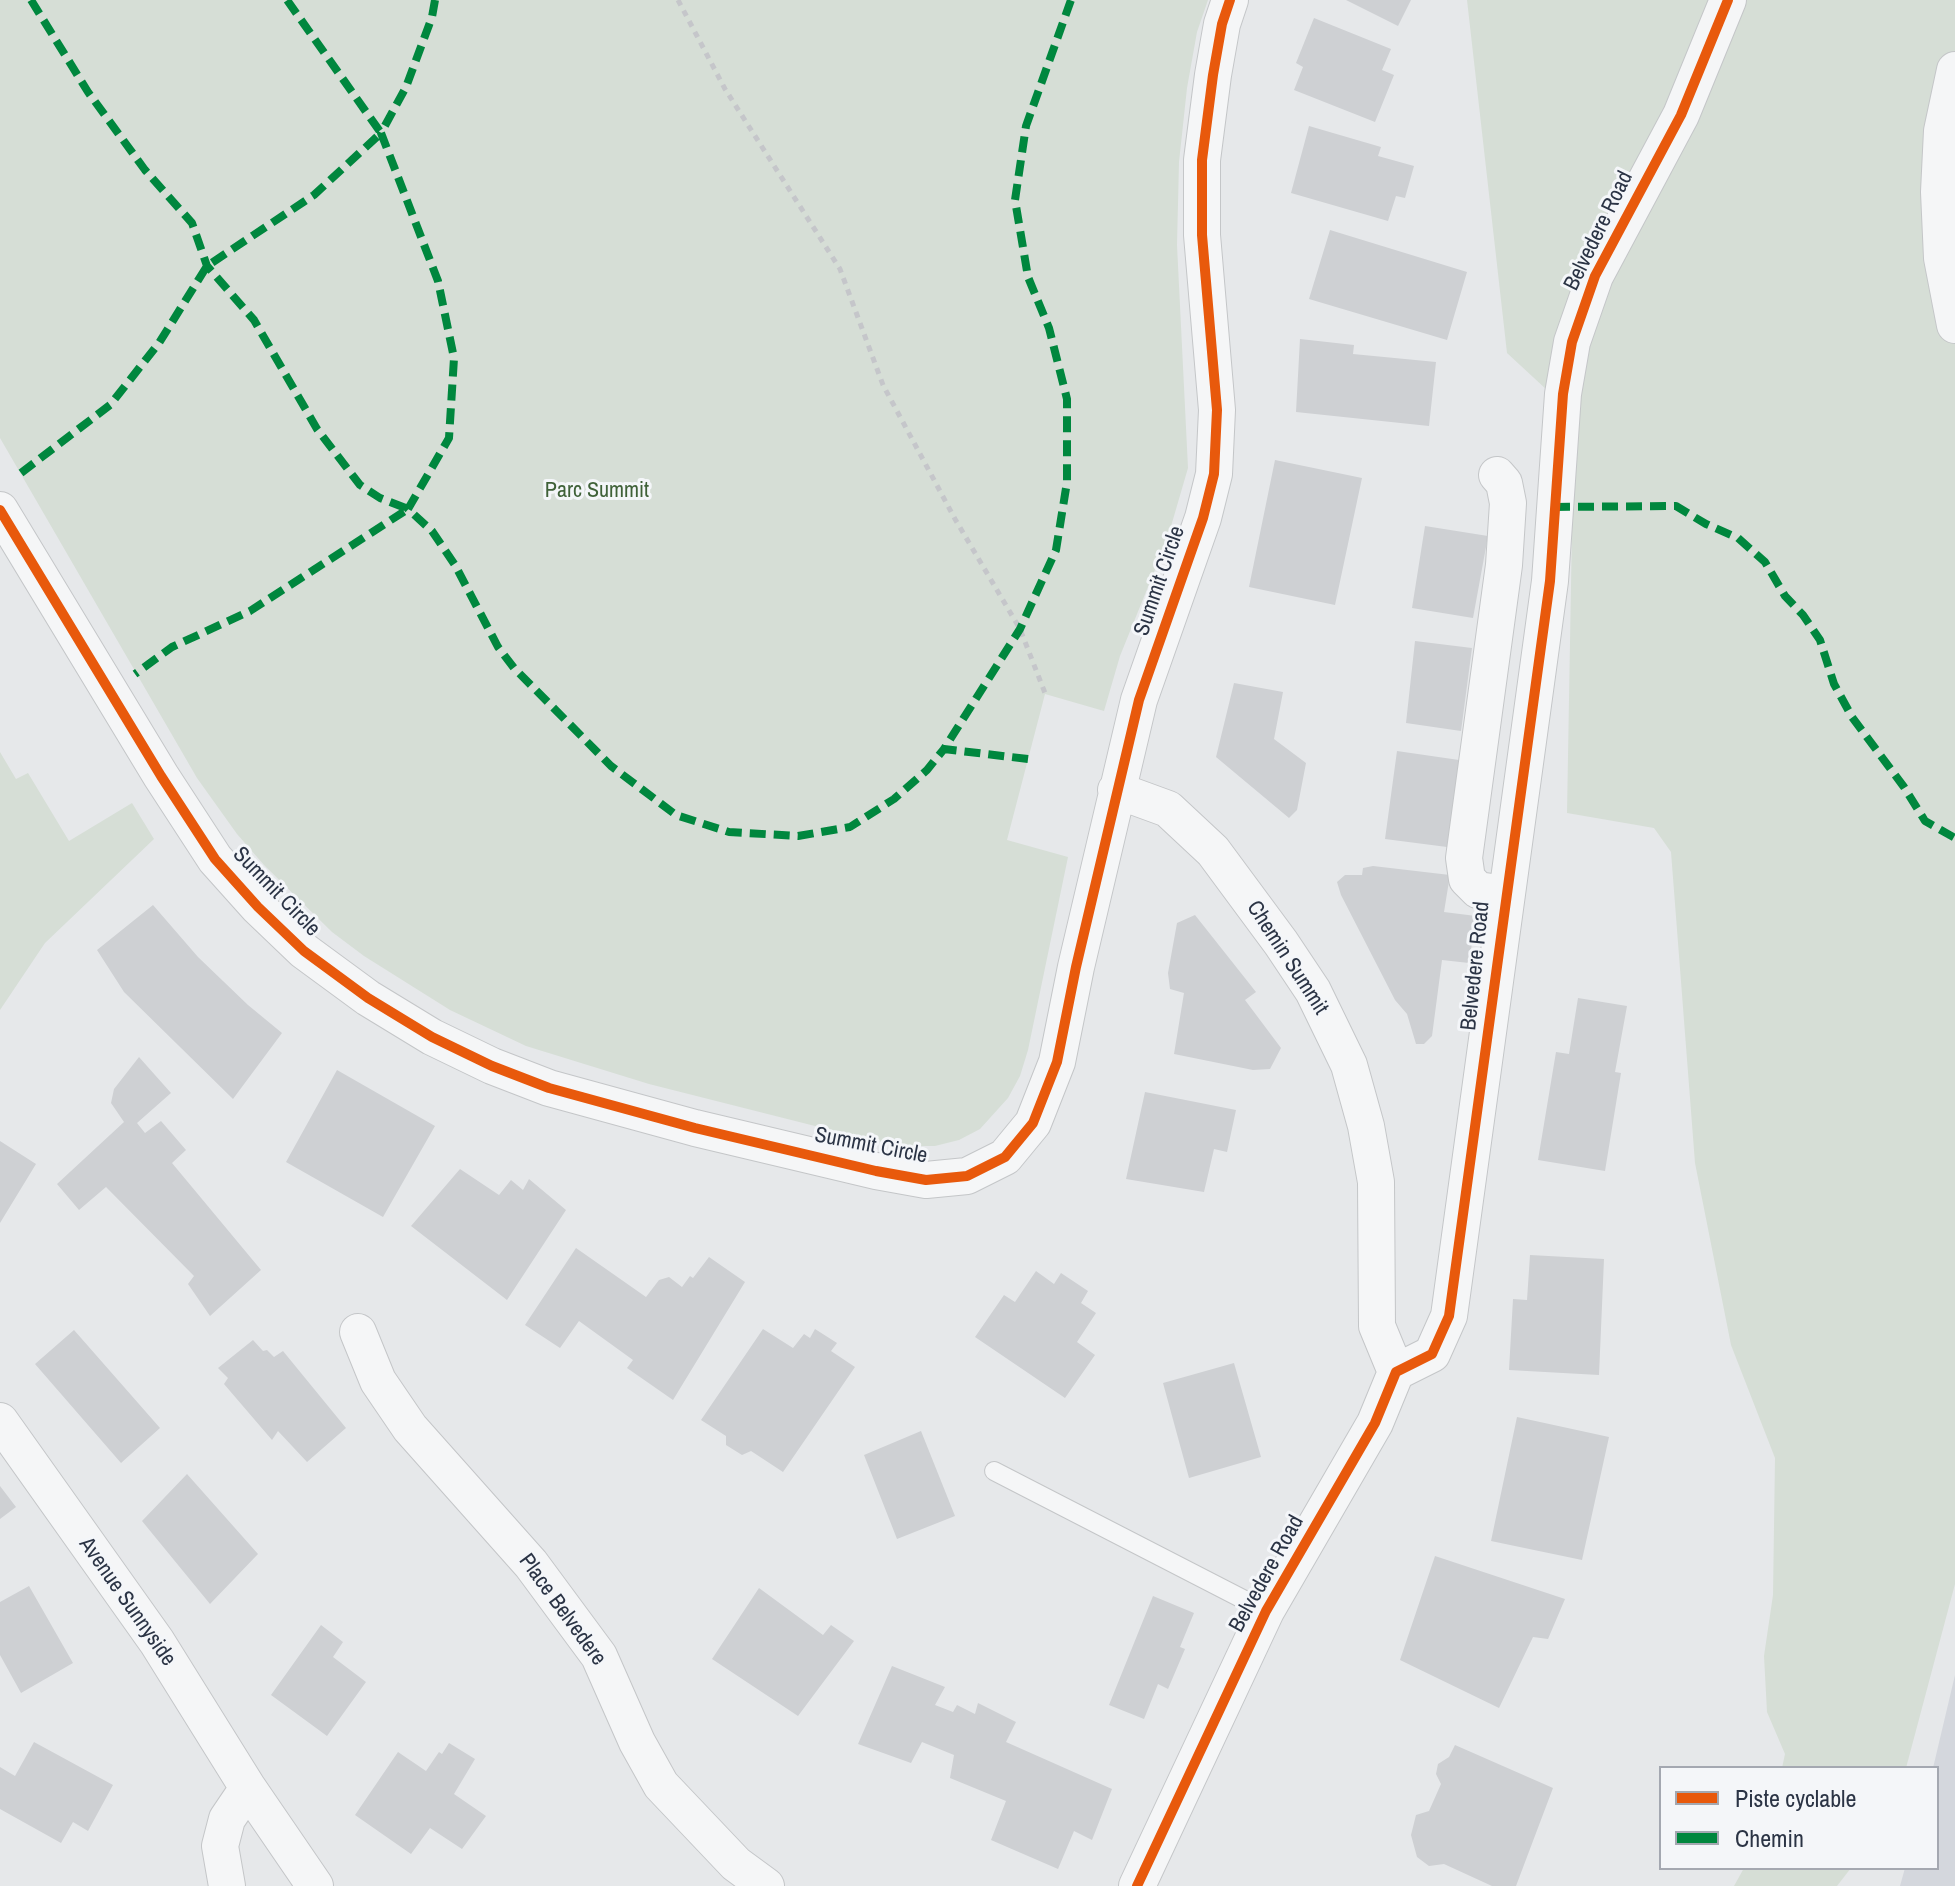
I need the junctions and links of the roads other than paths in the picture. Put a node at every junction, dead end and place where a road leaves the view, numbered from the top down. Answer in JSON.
{"nodes":[{"id":1,"x":1230,"y":0,"type":"edge"},
{"id":2,"x":1728,"y":0,"type":"edge"},
{"id":3,"x":1955,"y":70,"type":"edge"},
{"id":4,"x":1955,"y":325,"type":"edge"},
{"id":5,"x":1497,"y":475,"type":"dead end"},
{"id":6,"x":0,"y":510,"type":"edge"},
{"id":7,"x":1116,"y":790,"type":"junction"},
{"id":8,"x":1505,"y":894,"type":"junction"},
{"id":9,"x":358,"y":1332,"type":"dead end"},
{"id":10,"x":1396,"y":1372,"type":"junction"},
{"id":11,"x":0,"y":1421,"type":"edge"},
{"id":12,"x":994,"y":1471,"type":"dead end"},
{"id":13,"x":1266,"y":1611,"type":"junction"},
{"id":14,"x":248,"y":1788,"type":"junction"},
{"id":15,"x":227,"y":1886,"type":"edge"},
{"id":16,"x":315,"y":1886,"type":"edge"},
{"id":17,"x":766,"y":1886,"type":"edge"},
{"id":18,"x":1137,"y":1886,"type":"edge"}],
"edges":[{"from":1,"to":7,"type":"street","name":"Summit Circle"},
{"from":2,"to":8,"type":"street","name":"Belvedere Road"},
{"from":3,"to":4,"type":"street"},
{"from":5,"to":8,"type":"street"},
{"from":6,"to":7,"type":"street","name":"Summit Circle"},
{"from":7,"to":10,"type":"street","name":"Chemin Summit"},
{"from":8,"to":10,"type":"street","name":"Belvedere Road"},
{"from":9,"to":17,"type":"street","name":"Place Belvedere"},
{"from":10,"to":13,"type":"street","name":"Belvedere Road"},
{"from":11,"to":14,"type":"street","name":"Avenue Sunnyside"},
{"from":12,"to":13,"type":"lane"},
{"from":13,"to":18,"type":"street","name":"Belvedere Road"},
{"from":14,"to":15,"type":"street"},
{"from":14,"to":16,"type":"street"}]}
